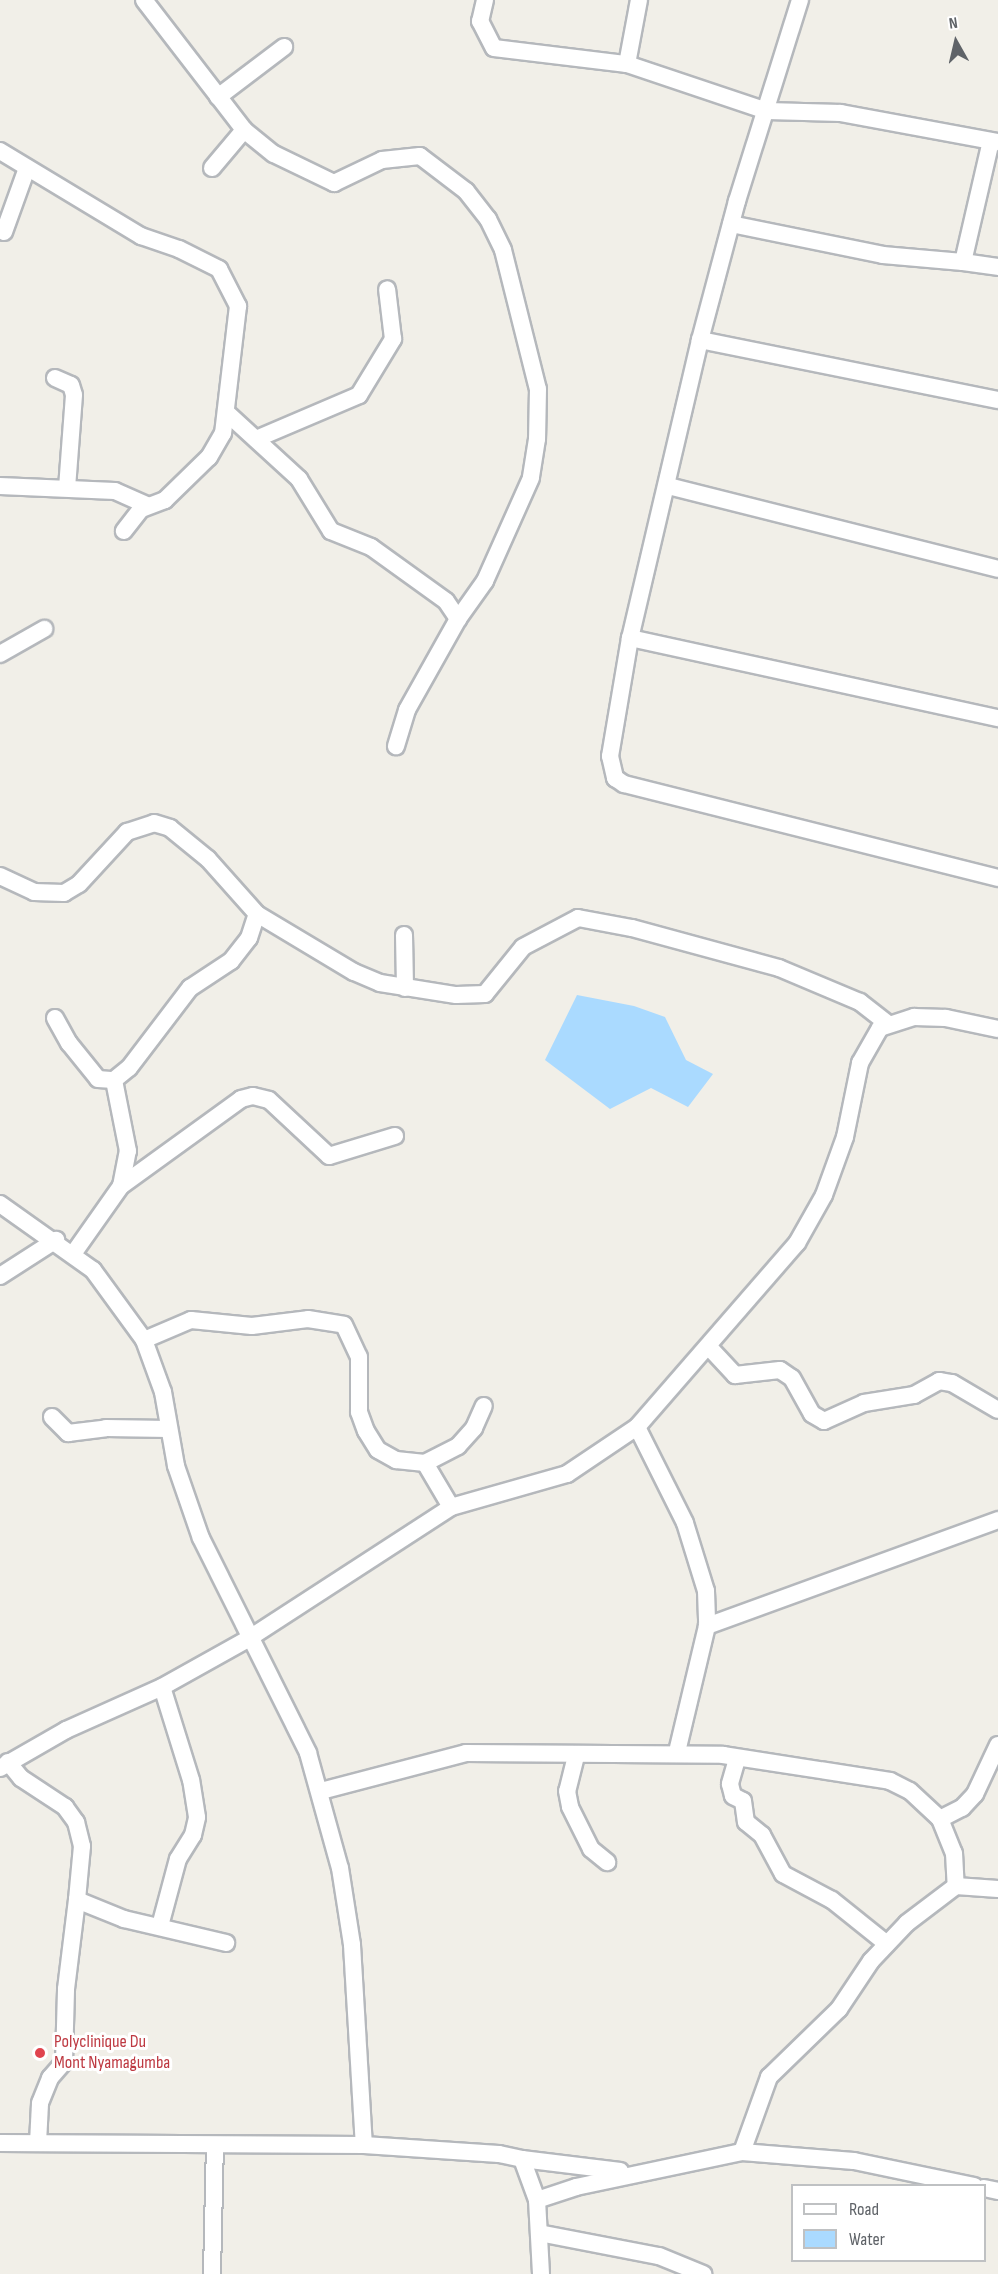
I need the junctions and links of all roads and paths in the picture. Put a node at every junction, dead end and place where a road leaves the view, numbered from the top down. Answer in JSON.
{"nodes":[{"id":1,"x":144,"y":0,"type":"edge"},
{"id":2,"x":485,"y":0,"type":"edge"},
{"id":3,"x":639,"y":0,"type":"edge"},
{"id":4,"x":800,"y":0,"type":"edge"},
{"id":5,"x":284,"y":47,"type":"dead end"},
{"id":6,"x":627,"y":64,"type":"junction"},
{"id":7,"x":218,"y":97,"type":"junction"},
{"id":8,"x":767,"y":111,"type":"junction"},
{"id":9,"x":244,"y":130,"type":"junction"},
{"id":10,"x":995,"y":141,"type":"edge"},
{"id":11,"x":0,"y":151,"type":"edge"},
{"id":12,"x":27,"y":168,"type":"junction"},
{"id":13,"x":212,"y":168,"type":"dead end"},
{"id":14,"x":731,"y":224,"type":"junction"},
{"id":15,"x":4,"y":232,"type":"dead end"},
{"id":16,"x":963,"y":262,"type":"junction"},
{"id":17,"x":998,"y":267,"type":"edge"},
{"id":18,"x":387,"y":289,"type":"dead end"},
{"id":19,"x":699,"y":340,"type":"junction"},
{"id":20,"x":55,"y":378,"type":"dead end"},
{"id":21,"x":998,"y":400,"type":"edge"},
{"id":22,"x":227,"y":413,"type":"junction"},
{"id":23,"x":256,"y":439,"type":"junction"},
{"id":24,"x":0,"y":486,"type":"edge"},
{"id":25,"x":668,"y":486,"type":"junction"},
{"id":26,"x":67,"y":488,"type":"junction"},
{"id":27,"x":148,"y":506,"type":"junction"},
{"id":28,"x":124,"y":531,"type":"dead end"},
{"id":29,"x":998,"y":569,"type":"edge"},
{"id":30,"x":458,"y":619,"type":"junction"},
{"id":31,"x":44,"y":629,"type":"dead end"},
{"id":32,"x":630,"y":638,"type":"junction"},
{"id":33,"x":0,"y":654,"type":"edge"},
{"id":34,"x":998,"y":718,"type":"edge"},
{"id":35,"x":396,"y":746,"type":"dead end"},
{"id":36,"x":0,"y":876,"type":"edge"},
{"id":37,"x":998,"y":878,"type":"edge"},
{"id":38,"x":257,"y":914,"type":"junction"},
{"id":39,"x":404,"y":935,"type":"dead end"},
{"id":40,"x":405,"y":988,"type":"junction"},
{"id":41,"x":55,"y":1018,"type":"dead end"},
{"id":42,"x":888,"y":1024,"type":"junction"},
{"id":43,"x":998,"y":1029,"type":"edge"},
{"id":44,"x":114,"y":1080,"type":"junction"},
{"id":45,"x":395,"y":1136,"type":"dead end"},
{"id":46,"x":121,"y":1186,"type":"junction"},
{"id":47,"x":0,"y":1204,"type":"edge"},
{"id":48,"x":56,"y":1240,"type":"junction"},
{"id":49,"x":73,"y":1254,"type":"junction"},
{"id":50,"x":0,"y":1276,"type":"edge"},
{"id":51,"x":144,"y":1340,"type":"junction"},
{"id":52,"x":708,"y":1346,"type":"junction"},
{"id":53,"x":484,"y":1406,"type":"dead end"},
{"id":54,"x":998,"y":1410,"type":"edge"},
{"id":55,"x":52,"y":1417,"type":"dead end"},
{"id":56,"x":637,"y":1427,"type":"junction"},
{"id":57,"x":169,"y":1429,"type":"junction"},
{"id":58,"x":425,"y":1463,"type":"junction"},
{"id":59,"x":451,"y":1507,"type":"junction"},
{"id":60,"x":998,"y":1520,"type":"edge"},
{"id":61,"x":707,"y":1626,"type":"junction"},
{"id":62,"x":248,"y":1639,"type":"junction"},
{"id":63,"x":162,"y":1688,"type":"junction"},
{"id":64,"x":998,"y":1744,"type":"edge"},
{"id":65,"x":677,"y":1752,"type":"junction"},
{"id":66,"x":576,"y":1756,"type":"junction"},
{"id":67,"x":737,"y":1759,"type":"junction"},
{"id":68,"x":4,"y":1765,"type":"edge"},
{"id":69,"x":321,"y":1791,"type":"junction"},
{"id":70,"x":940,"y":1819,"type":"junction"},
{"id":71,"x":607,"y":1862,"type":"dead end"},
{"id":72,"x":956,"y":1886,"type":"junction"},
{"id":73,"x":998,"y":1889,"type":"edge"},
{"id":74,"x":77,"y":1900,"type":"junction"},
{"id":75,"x":160,"y":1926,"type":"junction"},
{"id":76,"x":226,"y":1943,"type":"dead end"},
{"id":77,"x":887,"y":1944,"type":"junction"},
{"id":78,"x":0,"y":2143,"type":"edge"},
{"id":79,"x":38,"y":2144,"type":"junction"},
{"id":80,"x":215,"y":2145,"type":"junction"},
{"id":81,"x":364,"y":2145,"type":"junction"},
{"id":82,"x":742,"y":2152,"type":"junction"},
{"id":83,"x":522,"y":2159,"type":"junction"},
{"id":84,"x":644,"y":2171,"type":"junction"},
{"id":85,"x":964,"y":2184,"type":"edge"},
{"id":86,"x":537,"y":2200,"type":"junction"},
{"id":87,"x":539,"y":2233,"type":"junction"},
{"id":88,"x":212,"y":2274,"type":"edge"},
{"id":89,"x":541,"y":2274,"type":"edge"},
{"id":90,"x":703,"y":2274,"type":"edge"}],
"edges":[{"from":1,"to":7,"type":"street"},
{"from":2,"to":6,"type":"street"},
{"from":3,"to":6,"type":"street"},
{"from":4,"to":8,"type":"street"},
{"from":5,"to":7,"type":"street"},
{"from":6,"to":8,"type":"street"},
{"from":7,"to":9,"type":"street"},
{"from":8,"to":10,"type":"street"},
{"from":8,"to":14,"type":"street"},
{"from":9,"to":13,"type":"street"},
{"from":9,"to":30,"type":"street"},
{"from":10,"to":16,"type":"street"},
{"from":11,"to":12,"type":"street"},
{"from":12,"to":15,"type":"street"},
{"from":12,"to":22,"type":"street"},
{"from":14,"to":16,"type":"street"},
{"from":14,"to":19,"type":"street"},
{"from":16,"to":17,"type":"street"},
{"from":18,"to":23,"type":"street"},
{"from":19,"to":21,"type":"street"},
{"from":19,"to":25,"type":"street"},
{"from":20,"to":26,"type":"street"},
{"from":22,"to":23,"type":"street"},
{"from":22,"to":27,"type":"street"},
{"from":23,"to":30,"type":"street"},
{"from":24,"to":26,"type":"street"},
{"from":25,"to":29,"type":"street"},
{"from":25,"to":32,"type":"street"},
{"from":26,"to":27,"type":"street"},
{"from":27,"to":28,"type":"street"},
{"from":30,"to":35,"type":"street"},
{"from":31,"to":33,"type":"street"},
{"from":32,"to":34,"type":"street"},
{"from":32,"to":37,"type":"street"},
{"from":36,"to":38,"type":"street"},
{"from":38,"to":40,"type":"street"},
{"from":38,"to":44,"type":"street"},
{"from":39,"to":40,"type":"street"},
{"from":40,"to":42,"type":"street"},
{"from":41,"to":44,"type":"street"},
{"from":42,"to":43,"type":"street"},
{"from":42,"to":52,"type":"street"},
{"from":44,"to":46,"type":"street"},
{"from":45,"to":46,"type":"street"},
{"from":46,"to":49,"type":"street"},
{"from":47,"to":48,"type":"street"},
{"from":48,"to":49,"type":"street"},
{"from":48,"to":50,"type":"street"},
{"from":49,"to":51,"type":"street"},
{"from":51,"to":57,"type":"street"},
{"from":51,"to":58,"type":"street"},
{"from":52,"to":54,"type":"street"},
{"from":52,"to":56,"type":"street"},
{"from":53,"to":58,"type":"street"},
{"from":55,"to":57,"type":"street"},
{"from":56,"to":59,"type":"street"},
{"from":56,"to":61,"type":"street"},
{"from":57,"to":62,"type":"street"},
{"from":58,"to":59,"type":"street"},
{"from":59,"to":62,"type":"street"},
{"from":60,"to":61,"type":"street"},
{"from":61,"to":65,"type":"street"},
{"from":62,"to":63,"type":"street"},
{"from":62,"to":69,"type":"street"},
{"from":63,"to":68,"type":"street"},
{"from":63,"to":75,"type":"street"},
{"from":64,"to":70,"type":"street"},
{"from":65,"to":66,"type":"street"},
{"from":65,"to":67,"type":"street"},
{"from":66,"to":69,"type":"street"},
{"from":66,"to":71,"type":"street"},
{"from":67,"to":70,"type":"street"},
{"from":67,"to":77,"type":"street"},
{"from":68,"to":74,"type":"street"},
{"from":69,"to":81,"type":"street"},
{"from":70,"to":72,"type":"street"},
{"from":72,"to":73,"type":"street"},
{"from":72,"to":77,"type":"street"},
{"from":74,"to":75,"type":"street"},
{"from":74,"to":79,"type":"street"},
{"from":75,"to":76,"type":"street"},
{"from":77,"to":82,"type":"street"},
{"from":78,"to":79,"type":"street"},
{"from":79,"to":80,"type":"street"},
{"from":80,"to":81,"type":"street"},
{"from":80,"to":88,"type":"street"},
{"from":81,"to":83,"type":"street"},
{"from":82,"to":84,"type":"street"},
{"from":82,"to":85,"type":"street"},
{"from":83,"to":84,"type":"street"},
{"from":83,"to":86,"type":"street"},
{"from":84,"to":86,"type":"street"},
{"from":86,"to":87,"type":"street"},
{"from":87,"to":89,"type":"street"},
{"from":87,"to":90,"type":"street"}]}
